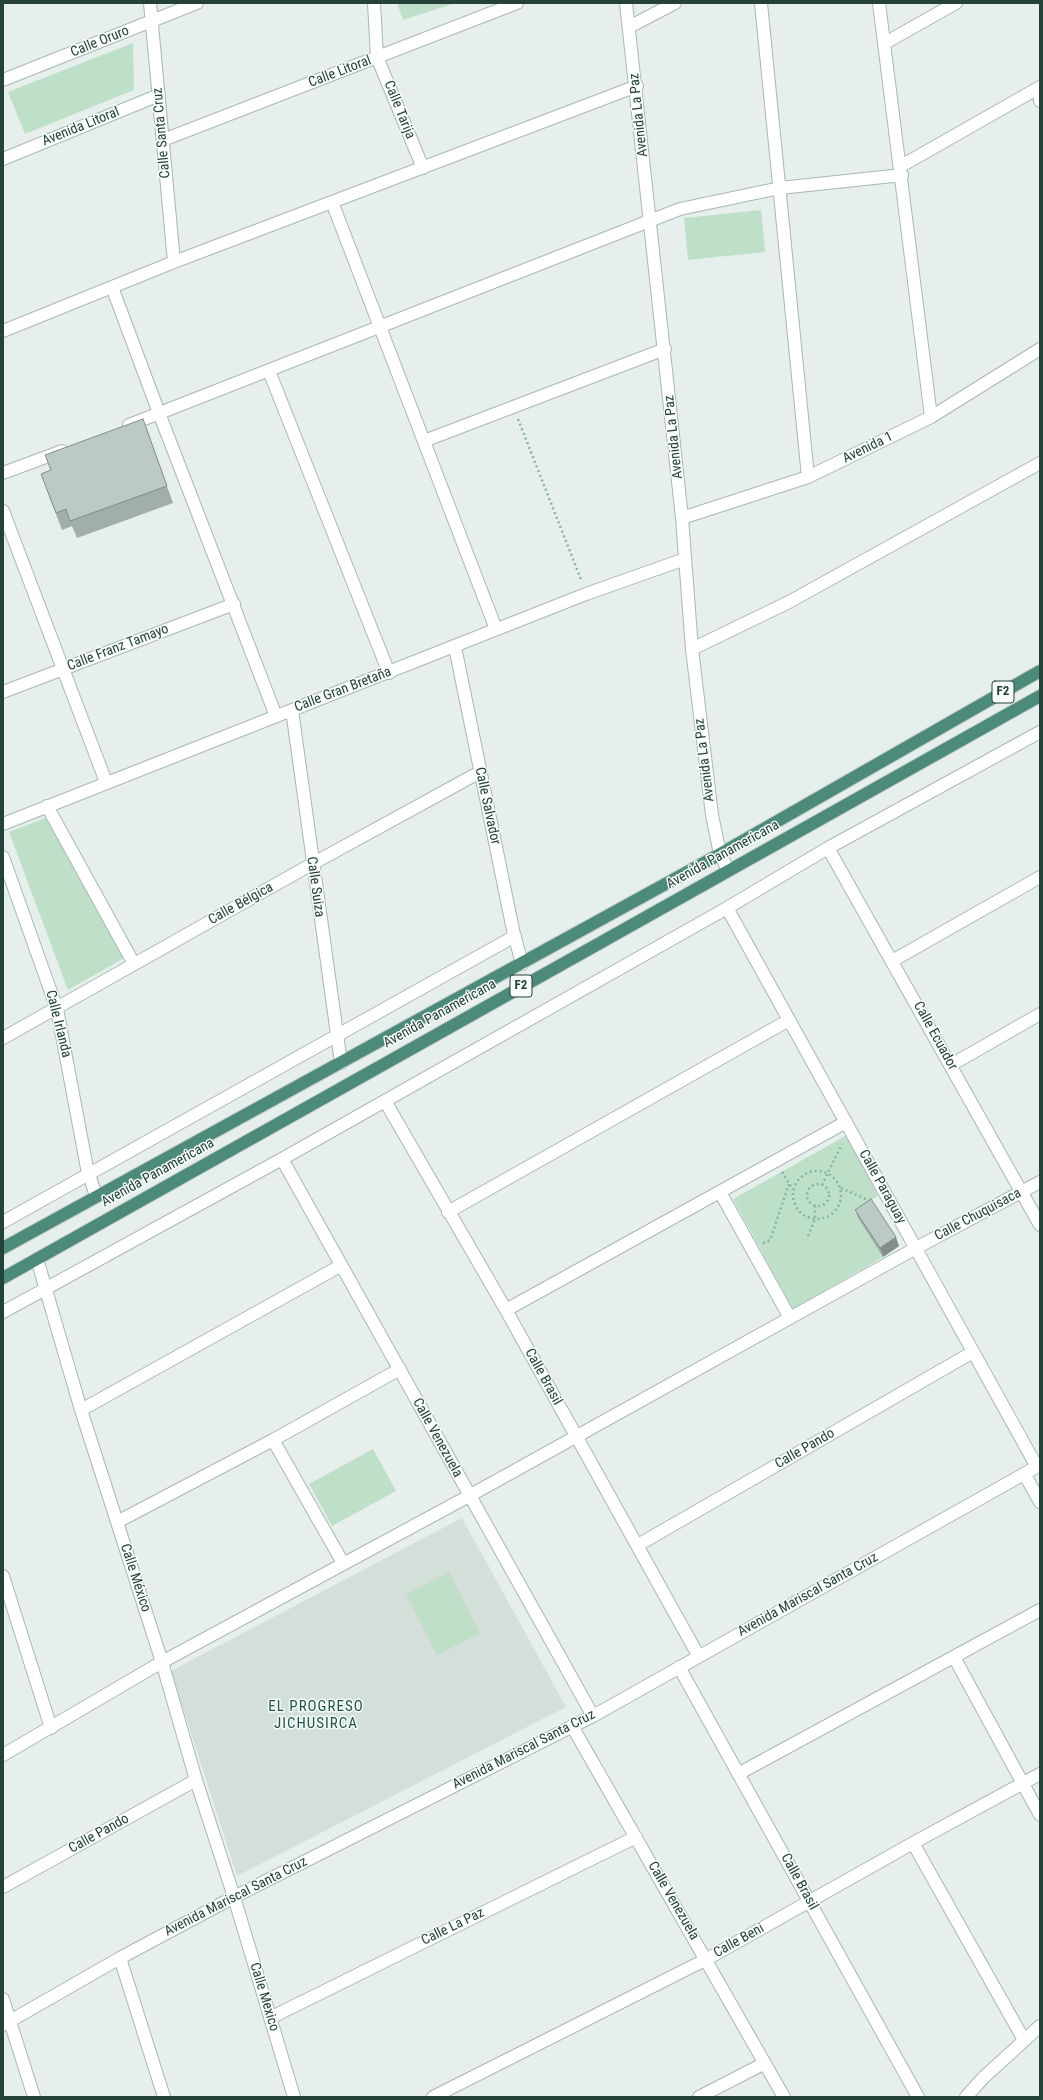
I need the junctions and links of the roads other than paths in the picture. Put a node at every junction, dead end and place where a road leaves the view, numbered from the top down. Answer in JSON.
{"nodes":[{"id":1,"x":150,"y":3,"type":"edge"},
{"id":2,"x":197,"y":3,"type":"edge"},
{"id":3,"x":374,"y":3,"type":"edge"},
{"id":4,"x":517,"y":3,"type":"edge"},
{"id":5,"x":626,"y":3,"type":"edge"},
{"id":6,"x":675,"y":3,"type":"edge"},
{"id":7,"x":761,"y":3,"type":"edge"},
{"id":8,"x":879,"y":3,"type":"edge"},
{"id":9,"x":956,"y":3,"type":"edge"},
{"id":10,"x":493,"y":7,"type":"edge"},
{"id":11,"x":152,"y":21,"type":"junction"},
{"id":12,"x":629,"y":27,"type":"junction"},
{"id":13,"x":885,"y":43,"type":"junction"},
{"id":14,"x":377,"y":57,"type":"junction"},
{"id":15,"x":3,"y":80,"type":"edge"},
{"id":16,"x":637,"y":86,"type":"junction"},
{"id":17,"x":1039,"y":88,"type":"edge"},
{"id":18,"x":159,"y":95,"type":"junction"},
{"id":19,"x":1040,"y":101,"type":"edge"},
{"id":20,"x":163,"y":140,"type":"junction"},
{"id":21,"x":3,"y":159,"type":"edge"},
{"id":22,"x":423,"y":168,"type":"junction"},
{"id":23,"x":901,"y":171,"type":"junction"},
{"id":24,"x":780,"y":188,"type":"junction"},
{"id":25,"x":332,"y":202,"type":"junction"},
{"id":26,"x":649,"y":221,"type":"junction"},
{"id":27,"x":174,"y":262,"type":"junction"},
{"id":28,"x":112,"y":287,"type":"junction"},
{"id":29,"x":380,"y":328,"type":"junction"},
{"id":30,"x":3,"y":331,"type":"edge"},
{"id":31,"x":664,"y":349,"type":"junction"},
{"id":32,"x":1040,"y":349,"type":"edge"},
{"id":33,"x":269,"y":371,"type":"junction"},
{"id":34,"x":159,"y":414,"type":"junction"},
{"id":35,"x":931,"y":417,"type":"junction"},
{"id":36,"x":114,"y":431,"type":"edge"},
{"id":37,"x":424,"y":441,"type":"junction"},
{"id":38,"x":70,"y":448,"type":"edge"},
{"id":39,"x":1040,"y":463,"type":"edge"},
{"id":40,"x":3,"y":473,"type":"edge"},
{"id":41,"x":808,"y":477,"type":"junction"},
{"id":42,"x":3,"y":511,"type":"edge"},
{"id":43,"x":682,"y":518,"type":"junction"},
{"id":44,"x":685,"y":559,"type":"junction"},
{"id":45,"x":234,"y":604,"type":"junction"},
{"id":46,"x":496,"y":629,"type":"junction"},
{"id":47,"x":455,"y":647,"type":"junction"},
{"id":48,"x":692,"y":649,"type":"junction"},
{"id":49,"x":64,"y":669,"type":"junction"},
{"id":50,"x":1040,"y":671,"type":"edge"},
{"id":51,"x":389,"y":673,"type":"junction"},
{"id":52,"x":3,"y":692,"type":"edge"},
{"id":53,"x":1040,"y":696,"type":"edge"},
{"id":54,"x":292,"y":710,"type":"junction"},
{"id":55,"x":276,"y":716,"type":"junction"},
{"id":56,"x":1040,"y":732,"type":"edge"},
{"id":57,"x":480,"y":772,"type":"junction"},
{"id":58,"x":106,"y":782,"type":"junction"},
{"id":59,"x":47,"y":806,"type":"junction"},
{"id":60,"x":3,"y":824,"type":"edge"},
{"id":61,"x":828,"y":848,"type":"junction"},
{"id":62,"x":720,"y":854,"type":"junction"},
{"id":63,"x":3,"y":857,"type":"edge"},
{"id":64,"x":312,"y":864,"type":"junction"},
{"id":65,"x":728,"y":870,"type":"junction"},
{"id":66,"x":1040,"y":877,"type":"edge"},
{"id":67,"x":727,"y":908,"type":"junction"},
{"id":68,"x":515,"y":936,"type":"junction"},
{"id":69,"x":892,"y":961,"type":"junction"},
{"id":70,"x":134,"y":964,"type":"junction"},
{"id":71,"x":522,"y":964,"type":"junction"},
{"id":72,"x":57,"y":1009,"type":"junction"},
{"id":73,"x":1040,"y":1014,"type":"edge"},
{"id":74,"x":789,"y":1020,"type":"junction"},
{"id":75,"x":336,"y":1036,"type":"junction"},
{"id":76,"x":3,"y":1038,"type":"edge"},
{"id":77,"x":340,"y":1063,"type":"junction"},
{"id":78,"x":951,"y":1065,"type":"junction"},
{"id":79,"x":385,"y":1101,"type":"junction"},
{"id":80,"x":846,"y":1122,"type":"junction"},
{"id":81,"x":282,"y":1160,"type":"junction"},
{"id":82,"x":89,"y":1174,"type":"junction"},
{"id":83,"x":1040,"y":1182,"type":"edge"},
{"id":84,"x":720,"y":1192,"type":"junction"},
{"id":85,"x":1022,"y":1192,"type":"junction"},
{"id":86,"x":96,"y":1196,"type":"junction"},
{"id":87,"x":448,"y":1212,"type":"junction"},
{"id":88,"x":3,"y":1222,"type":"edge"},
{"id":89,"x":1040,"y":1225,"type":"edge"},
{"id":90,"x":3,"y":1248,"type":"edge"},
{"id":91,"x":916,"y":1248,"type":"junction"},
{"id":92,"x":37,"y":1259,"type":"junction"},
{"id":93,"x":340,"y":1266,"type":"junction"},
{"id":94,"x":3,"y":1278,"type":"edge"},
{"id":95,"x":44,"y":1289,"type":"junction"},
{"id":96,"x":506,"y":1310,"type":"junction"},
{"id":97,"x":3,"y":1312,"type":"edge"},
{"id":98,"x":790,"y":1318,"type":"junction"},
{"id":99,"x":973,"y":1352,"type":"junction"},
{"id":100,"x":400,"y":1369,"type":"junction"},
{"id":101,"x":81,"y":1410,"type":"junction"},
{"id":102,"x":576,"y":1436,"type":"junction"},
{"id":103,"x":273,"y":1440,"type":"junction"},
{"id":104,"x":1039,"y":1466,"type":"edge"},
{"id":105,"x":1025,"y":1475,"type":"junction"},
{"id":106,"x":469,"y":1496,"type":"junction"},
{"id":107,"x":1040,"y":1502,"type":"edge"},
{"id":108,"x":117,"y":1522,"type":"junction"},
{"id":109,"x":638,"y":1545,"type":"junction"},
{"id":110,"x":343,"y":1563,"type":"junction"},
{"id":111,"x":3,"y":1576,"type":"edge"},
{"id":112,"x":1040,"y":1610,"type":"edge"},
{"id":113,"x":698,"y":1655,"type":"junction"},
{"id":114,"x":954,"y":1657,"type":"junction"},
{"id":115,"x":162,"y":1662,"type":"junction"},
{"id":116,"x":679,"y":1667,"type":"junction"},
{"id":117,"x":593,"y":1716,"type":"junction"},
{"id":118,"x":572,"y":1726,"type":"junction"},
{"id":119,"x":51,"y":1728,"type":"junction"},
{"id":120,"x":3,"y":1755,"type":"edge"},
{"id":121,"x":738,"y":1774,"type":"junction"},
{"id":122,"x":1040,"y":1774,"type":"edge"},
{"id":123,"x":196,"y":1780,"type":"junction"},
{"id":124,"x":1022,"y":1783,"type":"junction"},
{"id":125,"x":1040,"y":1815,"type":"edge"},
{"id":126,"x":636,"y":1837,"type":"junction"},
{"id":127,"x":913,"y":1842,"type":"junction"},
{"id":128,"x":3,"y":1887,"type":"edge"},
{"id":129,"x":234,"y":1897,"type":"junction"},
{"id":130,"x":810,"y":1901,"type":"junction"},
{"id":131,"x":120,"y":1958,"type":"junction"},
{"id":132,"x":707,"y":1959,"type":"junction"},
{"id":133,"x":3,"y":1999,"type":"edge"},
{"id":134,"x":270,"y":2018,"type":"junction"},
{"id":135,"x":6,"y":2023,"type":"edge"},
{"id":136,"x":1040,"y":2026,"type":"edge"},
{"id":137,"x":1024,"y":2040,"type":"junction"},
{"id":138,"x":765,"y":2063,"type":"junction"},
{"id":139,"x":34,"y":2097,"type":"edge"},
{"id":140,"x":164,"y":2097,"type":"edge"},
{"id":141,"x":294,"y":2097,"type":"edge"},
{"id":142,"x":433,"y":2097,"type":"edge"},
{"id":143,"x":699,"y":2097,"type":"edge"},
{"id":144,"x":784,"y":2097,"type":"edge"},
{"id":145,"x":918,"y":2097,"type":"edge"},
{"id":146,"x":966,"y":2097,"type":"edge"}],
"edges":[{"from":1,"to":11,"type":"street","name":"Calle Santa Cruz"},
{"from":2,"to":11,"type":"street","name":"Calle Oruro"},
{"from":3,"to":14,"type":"street","name":"Calle Tarija"},
{"from":4,"to":10,"type":"street","name":"Calle Litoral"},
{"from":5,"to":12,"type":"street","name":"Avenida La Paz"},
{"from":6,"to":12,"type":"street"},
{"from":7,"to":24,"type":"street"},
{"from":8,"to":13,"type":"street"},
{"from":9,"to":13,"type":"street"},
{"from":10,"to":14,"type":"street","name":"Calle Litoral"},
{"from":11,"to":15,"type":"street","name":"Calle Oruro"},
{"from":11,"to":18,"type":"street","name":"Calle Santa Cruz"},
{"from":12,"to":16,"type":"street","name":"Avenida La Paz"},
{"from":13,"to":23,"type":"street"},
{"from":14,"to":20,"type":"street","name":"Calle Litoral"},
{"from":14,"to":22,"type":"street","name":"Calle Tarija"},
{"from":16,"to":22,"type":"street"},
{"from":16,"to":26,"type":"street","name":"Avenida La Paz"},
{"from":17,"to":19,"type":"street"},
{"from":17,"to":23,"type":"street"},
{"from":18,"to":20,"type":"street","name":"Calle Santa Cruz"},
{"from":18,"to":21,"type":"street","name":"Avenida Litoral"},
{"from":20,"to":27,"type":"street","name":"Calle Santa Cruz"},
{"from":22,"to":25,"type":"street"},
{"from":23,"to":24,"type":"street"},
{"from":23,"to":35,"type":"street"},
{"from":24,"to":26,"type":"street"},
{"from":24,"to":41,"type":"street"},
{"from":25,"to":27,"type":"street"},
{"from":25,"to":29,"type":"street"},
{"from":26,"to":29,"type":"street"},
{"from":26,"to":31,"type":"street","name":"Avenida La Paz"},
{"from":27,"to":28,"type":"street"},
{"from":28,"to":30,"type":"street"},
{"from":28,"to":34,"type":"street"},
{"from":29,"to":33,"type":"street"},
{"from":29,"to":37,"type":"street"},
{"from":31,"to":37,"type":"street"},
{"from":31,"to":43,"type":"street","name":"Avenida La Paz"},
{"from":32,"to":35,"type":"street","name":"Avenida 1"},
{"from":33,"to":34,"type":"street"},
{"from":33,"to":51,"type":"street"},
{"from":34,"to":36,"type":"street"},
{"from":34,"to":45,"type":"street"},
{"from":35,"to":41,"type":"street","name":"Avenida 1"},
{"from":37,"to":46,"type":"street"},
{"from":38,"to":40,"type":"street"},
{"from":39,"to":48,"type":"street"},
{"from":41,"to":43,"type":"street","name":"Avenida 1"},
{"from":42,"to":49,"type":"street"},
{"from":43,"to":44,"type":"street","name":"Avenida La Paz"},
{"from":44,"to":46,"type":"street","name":"Calle Gran Bretaña"},
{"from":44,"to":48,"type":"street","name":"Avenida La Paz"},
{"from":45,"to":49,"type":"street","name":"Calle Franz Tamayo"},
{"from":45,"to":55,"type":"street"},
{"from":46,"to":47,"type":"street","name":"Calle Gran Bretaña"},
{"from":47,"to":51,"type":"street","name":"Calle Gran Bretaña"},
{"from":47,"to":57,"type":"street","name":"Calle Salvador"},
{"from":48,"to":62,"type":"street","name":"Avenida La Paz"},
{"from":49,"to":52,"type":"street","name":"Calle Franz Tamayo"},
{"from":49,"to":58,"type":"street"},
{"from":50,"to":62,"type":"highway","name":"Avenida Panamericana","number":"F2"},
{"from":51,"to":54,"type":"street","name":"Calle Gran Bretaña"},
{"from":53,"to":65,"type":"highway","name":"Avenida Panamericana","number":"F2"},
{"from":54,"to":55,"type":"street","name":"Calle Gran Bretaña"},
{"from":54,"to":64,"type":"street","name":"Calle Suiza"},
{"from":55,"to":58,"type":"street","name":"Calle Gran Bretaña"},
{"from":56,"to":61,"type":"street"},
{"from":57,"to":64,"type":"street","name":"Calle Bélgica"},
{"from":57,"to":68,"type":"street","name":"Calle Salvador"},
{"from":58,"to":59,"type":"street","name":"Calle Gran Bretaña"},
{"from":59,"to":60,"type":"street","name":"Calle Gran Bretaña"},
{"from":59,"to":70,"type":"street"},
{"from":61,"to":67,"type":"street"},
{"from":61,"to":69,"type":"street","name":"Calle Ecuador"},
{"from":62,"to":65,"type":"street","name":"Avenida La Paz"},
{"from":62,"to":71,"type":"highway","name":"Avenida Panamericana","number":"F2"},
{"from":63,"to":72,"type":"street","name":"Calle Irlanda"},
{"from":64,"to":70,"type":"street","name":"Calle Bélgica"},
{"from":64,"to":75,"type":"street","name":"Calle Suiza"},
{"from":65,"to":92,"type":"highway","name":"Avenida Panamericana","number":"F2"},
{"from":66,"to":69,"type":"street"},
{"from":67,"to":74,"type":"street","name":"Calle Paraguay"},
{"from":67,"to":79,"type":"street"},
{"from":68,"to":71,"type":"street","name":"Calle Salvador"},
{"from":68,"to":75,"type":"street"},
{"from":69,"to":78,"type":"street","name":"Calle Ecuador"},
{"from":70,"to":72,"type":"street","name":"Calle Bélgica"},
{"from":71,"to":77,"type":"highway","name":"Avenida Panamericana","number":"F2"},
{"from":72,"to":76,"type":"street","name":"Calle Bélgica"},
{"from":72,"to":82,"type":"street","name":"Calle Irlanda"},
{"from":73,"to":78,"type":"street"},
{"from":74,"to":80,"type":"street","name":"Calle Paraguay"},
{"from":74,"to":87,"type":"street"},
{"from":75,"to":77,"type":"street","name":"Calle Suiza"},
{"from":75,"to":82,"type":"street"},
{"from":77,"to":86,"type":"highway","name":"Avenida Panamericana","number":"F2"},
{"from":78,"to":85,"type":"street","name":"Calle Ecuador"},
{"from":79,"to":81,"type":"street"},
{"from":79,"to":87,"type":"street","name":"Calle Brasil"},
{"from":80,"to":84,"type":"street"},
{"from":80,"to":91,"type":"street","name":"Calle Paraguay"},
{"from":81,"to":93,"type":"street","name":"Calle Venezuela"},
{"from":81,"to":95,"type":"street"},
{"from":82,"to":86,"type":"street","name":"Calle Irlanda"},
{"from":82,"to":88,"type":"street"},
{"from":83,"to":85,"type":"street","name":"Calle Chuquisaca"},
{"from":84,"to":96,"type":"street"},
{"from":84,"to":98,"type":"street"},
{"from":85,"to":89,"type":"street","name":"Calle Ecuador"},
{"from":85,"to":91,"type":"street","name":"Calle Chuquisaca"},
{"from":86,"to":90,"type":"highway","name":"Avenida Panamericana","number":"F2"},
{"from":87,"to":96,"type":"street","name":"Calle Brasil"},
{"from":91,"to":98,"type":"street","name":"Calle Chuquisaca"},
{"from":91,"to":99,"type":"street","name":"Calle Paraguay"},
{"from":92,"to":94,"type":"highway","name":"Avenida Panamericana","number":"F2"},
{"from":92,"to":95,"type":"street","name":"Calle México"},
{"from":93,"to":100,"type":"street","name":"Calle Venezuela"},
{"from":93,"to":101,"type":"street"},
{"from":95,"to":97,"type":"street"},
{"from":95,"to":101,"type":"street","name":"Calle México"},
{"from":96,"to":102,"type":"street","name":"Calle Brasil"},
{"from":98,"to":102,"type":"street","name":"Calle Chuquisaca"},
{"from":99,"to":104,"type":"street","name":"Calle Paraguay"},
{"from":99,"to":109,"type":"street","name":"Calle Pando"},
{"from":100,"to":103,"type":"street"},
{"from":100,"to":106,"type":"street","name":"Calle Venezuela"},
{"from":101,"to":108,"type":"street","name":"Calle México"},
{"from":102,"to":106,"type":"street","name":"Calle Chuquisaca"},
{"from":102,"to":109,"type":"street","name":"Calle Brasil"},
{"from":103,"to":108,"type":"street"},
{"from":103,"to":110,"type":"street"},
{"from":104,"to":105,"type":"street","name":"Avenida Mariscal Santa Cruz"},
{"from":105,"to":107,"type":"street"},
{"from":105,"to":113,"type":"street","name":"Avenida Mariscal Santa Cruz"},
{"from":106,"to":110,"type":"street","name":"Calle Chuquisaca"},
{"from":106,"to":117,"type":"street","name":"Calle Venezuela"},
{"from":108,"to":115,"type":"street","name":"Calle México"},
{"from":109,"to":113,"type":"street","name":"Calle Brasil"},
{"from":110,"to":115,"type":"street","name":"Calle Chuquisaca"},
{"from":111,"to":119,"type":"street"},
{"from":112,"to":114,"type":"street"},
{"from":113,"to":116,"type":"street","name":"Avenida Mariscal Santa Cruz"},
{"from":114,"to":121,"type":"street"},
{"from":114,"to":124,"type":"street"},
{"from":115,"to":119,"type":"street","name":"Calle Chuquisaca"},
{"from":115,"to":123,"type":"street","name":"Calle México"},
{"from":116,"to":117,"type":"street","name":"Avenida Mariscal Santa Cruz"},
{"from":116,"to":121,"type":"street","name":"Calle Brasil"},
{"from":117,"to":118,"type":"street","name":"Avenida Mariscal Santa Cruz"},
{"from":118,"to":126,"type":"street","name":"Calle Venezuela"},
{"from":118,"to":129,"type":"street","name":"Avenida Mariscal Santa Cruz"},
{"from":119,"to":120,"type":"street","name":"Calle Chuquisaca"},
{"from":121,"to":130,"type":"street","name":"Calle Brasil"},
{"from":122,"to":124,"type":"street","name":"Calle Beni"},
{"from":123,"to":128,"type":"street","name":"Calle Pando"},
{"from":123,"to":129,"type":"street","name":"Calle México"},
{"from":124,"to":125,"type":"street"},
{"from":124,"to":127,"type":"street","name":"Calle Beni"},
{"from":126,"to":132,"type":"street","name":"Calle Venezuela"},
{"from":126,"to":134,"type":"street","name":"Calle La Paz"},
{"from":127,"to":130,"type":"street","name":"Calle Beni"},
{"from":127,"to":137,"type":"street"},
{"from":129,"to":131,"type":"street","name":"Avenida Mariscal Santa Cruz"},
{"from":129,"to":134,"type":"street","name":"Calle Mexico"},
{"from":130,"to":132,"type":"street","name":"Calle Beni"},
{"from":130,"to":145,"type":"street","name":"Calle Brasil"},
{"from":131,"to":135,"type":"street","name":"Avenida Mariscal Santa Cruz"},
{"from":131,"to":140,"type":"street"},
{"from":132,"to":138,"type":"street","name":"Calle Venezuela"},
{"from":132,"to":142,"type":"street","name":"Calle Beni"},
{"from":133,"to":135,"type":"street"},
{"from":134,"to":141,"type":"street","name":"Calle Mexico"},
{"from":135,"to":139,"type":"street"},
{"from":136,"to":137,"type":"street"},
{"from":137,"to":146,"type":"street"},
{"from":138,"to":143,"type":"street"},
{"from":138,"to":144,"type":"street","name":"Calle Venezuela"}]}
